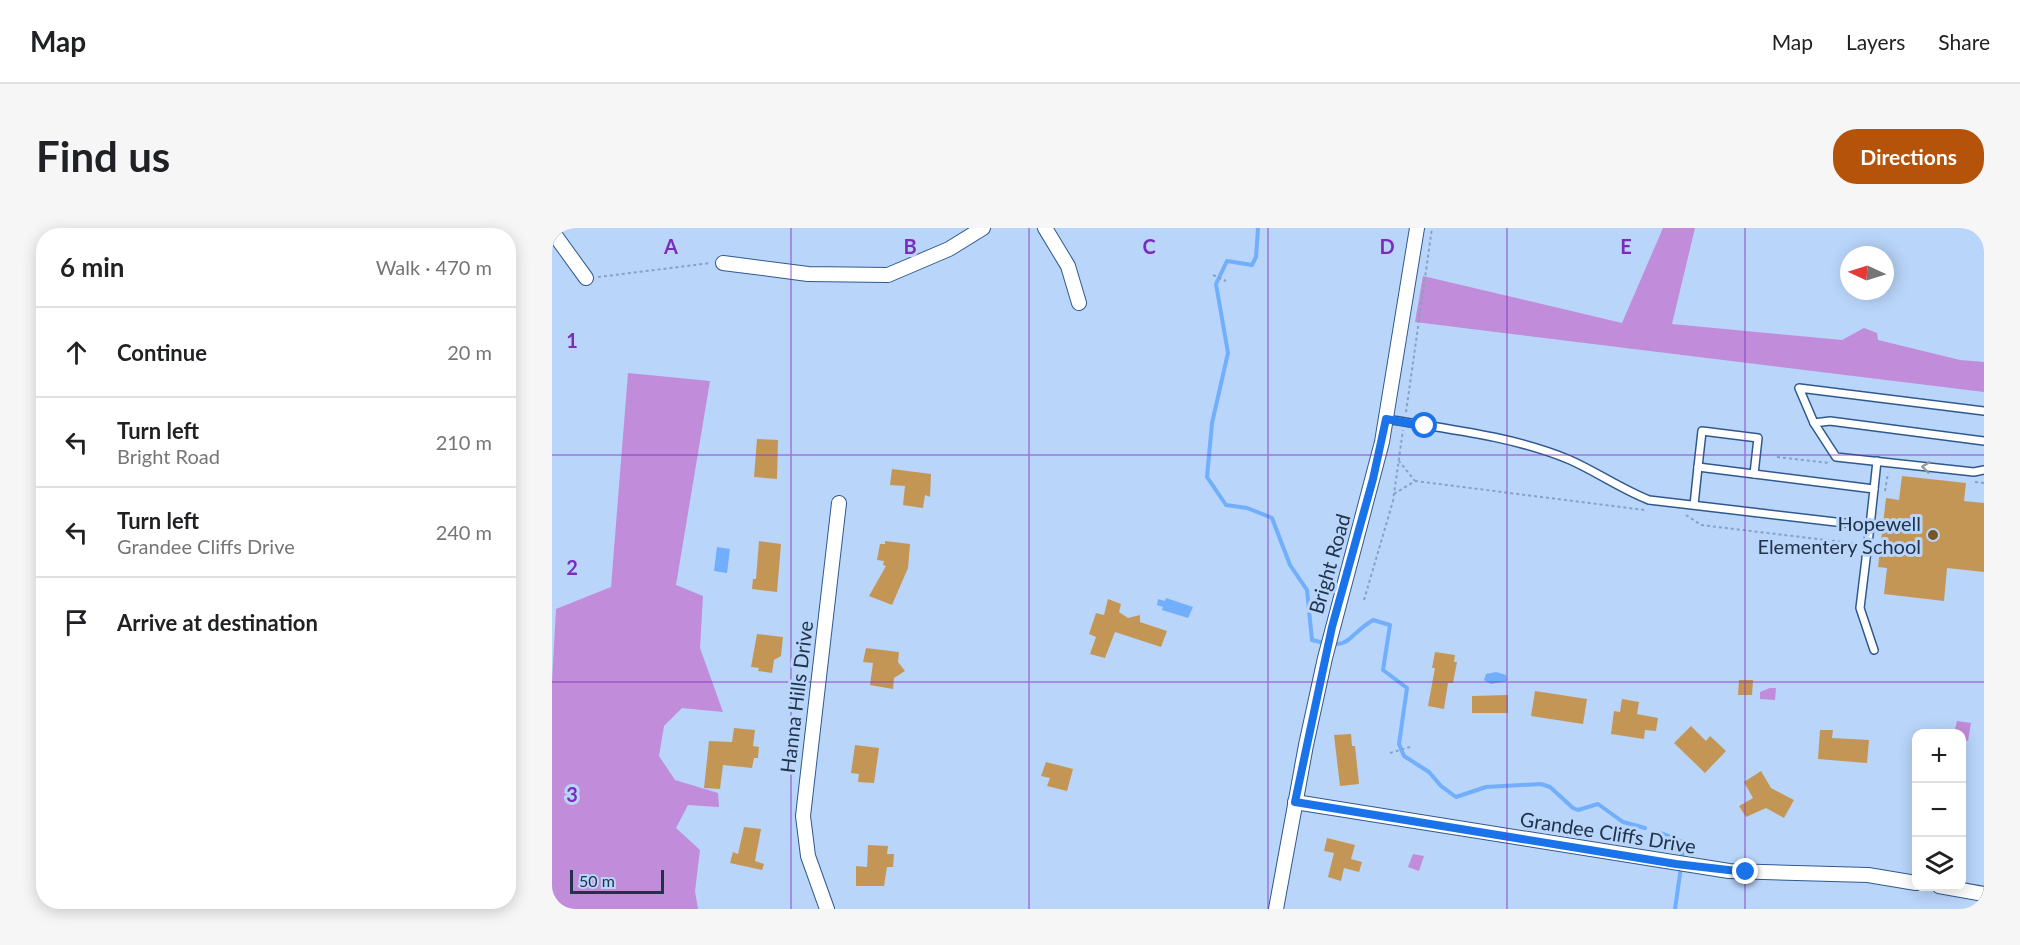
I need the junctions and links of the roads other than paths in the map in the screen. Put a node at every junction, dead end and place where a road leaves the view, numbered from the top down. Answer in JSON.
{"nodes":[{"id":1,"x":984,"y":228,"type":"edge"},
{"id":2,"x":1045,"y":228,"type":"edge"},
{"id":3,"x":1417,"y":228,"type":"edge"},
{"id":4,"x":552,"y":231,"type":"edge"},
{"id":5,"x":723,"y":263,"type":"road end"},
{"id":6,"x":586,"y":278,"type":"road end"},
{"id":7,"x":1079,"y":303,"type":"dead end"},
{"id":8,"x":1984,"y":411,"type":"edge"},
{"id":9,"x":1386,"y":419,"type":"junction"},
{"id":10,"x":1814,"y":423,"type":"junction"},
{"id":11,"x":1984,"y":441,"type":"edge"},
{"id":12,"x":1877,"y":461,"type":"junction"},
{"id":13,"x":1698,"y":467,"type":"junction"},
{"id":14,"x":1984,"y":470,"type":"edge"},
{"id":15,"x":1754,"y":474,"type":"junction"},
{"id":16,"x":1874,"y":489,"type":"junction"},
{"id":17,"x":839,"y":503,"type":"dead end"},
{"id":18,"x":1694,"y":505,"type":"junction"},
{"id":19,"x":1870,"y":526,"type":"junction"},
{"id":20,"x":1874,"y":650,"type":"dead end"},
{"id":21,"x":1295,"y":802,"type":"junction"},
{"id":22,"x":1912,"y":882,"type":"edge"},
{"id":23,"x":1966,"y":891,"type":"edge"},
{"id":24,"x":820,"y":893,"type":"junction"},
{"id":25,"x":1984,"y":894,"type":"edge"},
{"id":26,"x":817,"y":909,"type":"edge"},
{"id":27,"x":827,"y":909,"type":"edge"},
{"id":28,"x":1276,"y":909,"type":"edge"}],
"edges":[{"from":1,"to":5,"type":"street"},
{"from":2,"to":7,"type":"street"},
{"from":3,"to":9,"type":"street","name":"Bright Road"},
{"from":4,"to":6,"type":"street"},
{"from":8,"to":10,"type":"lane"},
{"from":9,"to":18,"type":"lane"},
{"from":9,"to":21,"type":"street","name":"Bright Road"},
{"from":10,"to":11,"type":"lane"},
{"from":10,"to":12,"type":"lane"},
{"from":14,"to":12,"type":"lane","one_way":true},
{"from":12,"to":16,"type":"lane"},
{"from":13,"to":15,"type":"lane"},
{"from":13,"to":15,"type":"lane"},
{"from":13,"to":18,"type":"lane"},
{"from":15,"to":16,"type":"lane"},
{"from":16,"to":19,"type":"lane"},
{"from":17,"to":24,"type":"street","name":"Hanna Hills Drive"},
{"from":18,"to":19,"type":"lane"},
{"from":19,"to":20,"type":"lane"},
{"from":21,"to":22,"type":"street","name":"Grandee Cliffs Drive"},
{"from":21,"to":28,"type":"street","name":"Bright Road"},
{"from":23,"to":25,"type":"street"},
{"from":24,"to":26,"type":"street","name":"Hanna Hills Drive"},
{"from":24,"to":27,"type":"street","name":"Hanna Hills Drive"}]}
